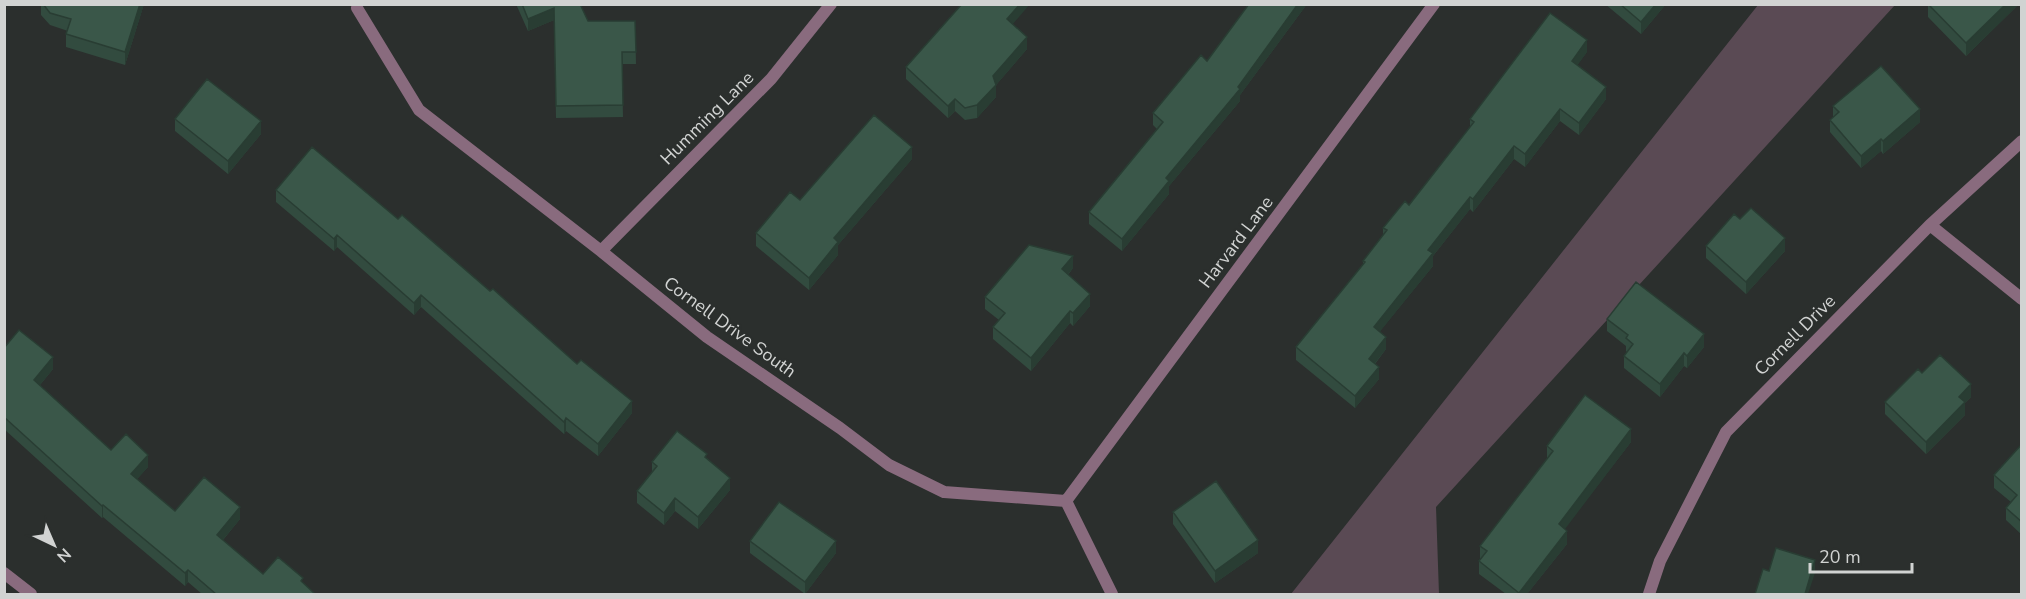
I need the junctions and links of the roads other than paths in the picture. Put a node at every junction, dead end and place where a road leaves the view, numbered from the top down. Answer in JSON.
{"nodes":[{"id":1,"x":831,"y":4,"type":"edge"},
{"id":2,"x":1434,"y":4,"type":"edge"},
{"id":3,"x":357,"y":8,"type":"dead end"},
{"id":4,"x":2022,"y":141,"type":"edge"},
{"id":5,"x":1930,"y":225,"type":"junction"},
{"id":6,"x":601,"y":251,"type":"junction"},
{"id":7,"x":2022,"y":299,"type":"edge"},
{"id":8,"x":1066,"y":501,"type":"junction"},
{"id":9,"x":4,"y":573,"type":"edge"},
{"id":10,"x":31,"y":594,"type":"edge"},
{"id":11,"x":1112,"y":594,"type":"edge"},
{"id":12,"x":1648,"y":594,"type":"edge"}],
"edges":[{"from":1,"to":6,"type":"street","name":"Humming Lane"},
{"from":2,"to":8,"type":"street","name":"Harvard Lane"},
{"from":3,"to":6,"type":"street","name":"Cornell Drive South"},
{"from":4,"to":5,"type":"street","name":"Cornell Drive"},
{"from":5,"to":7,"type":"street"},
{"from":5,"to":12,"type":"street","name":"Cornell Drive"},
{"from":6,"to":8,"type":"street","name":"Cornell Drive South"},
{"from":8,"to":11,"type":"street"},
{"from":9,"to":10,"type":"street"}]}
